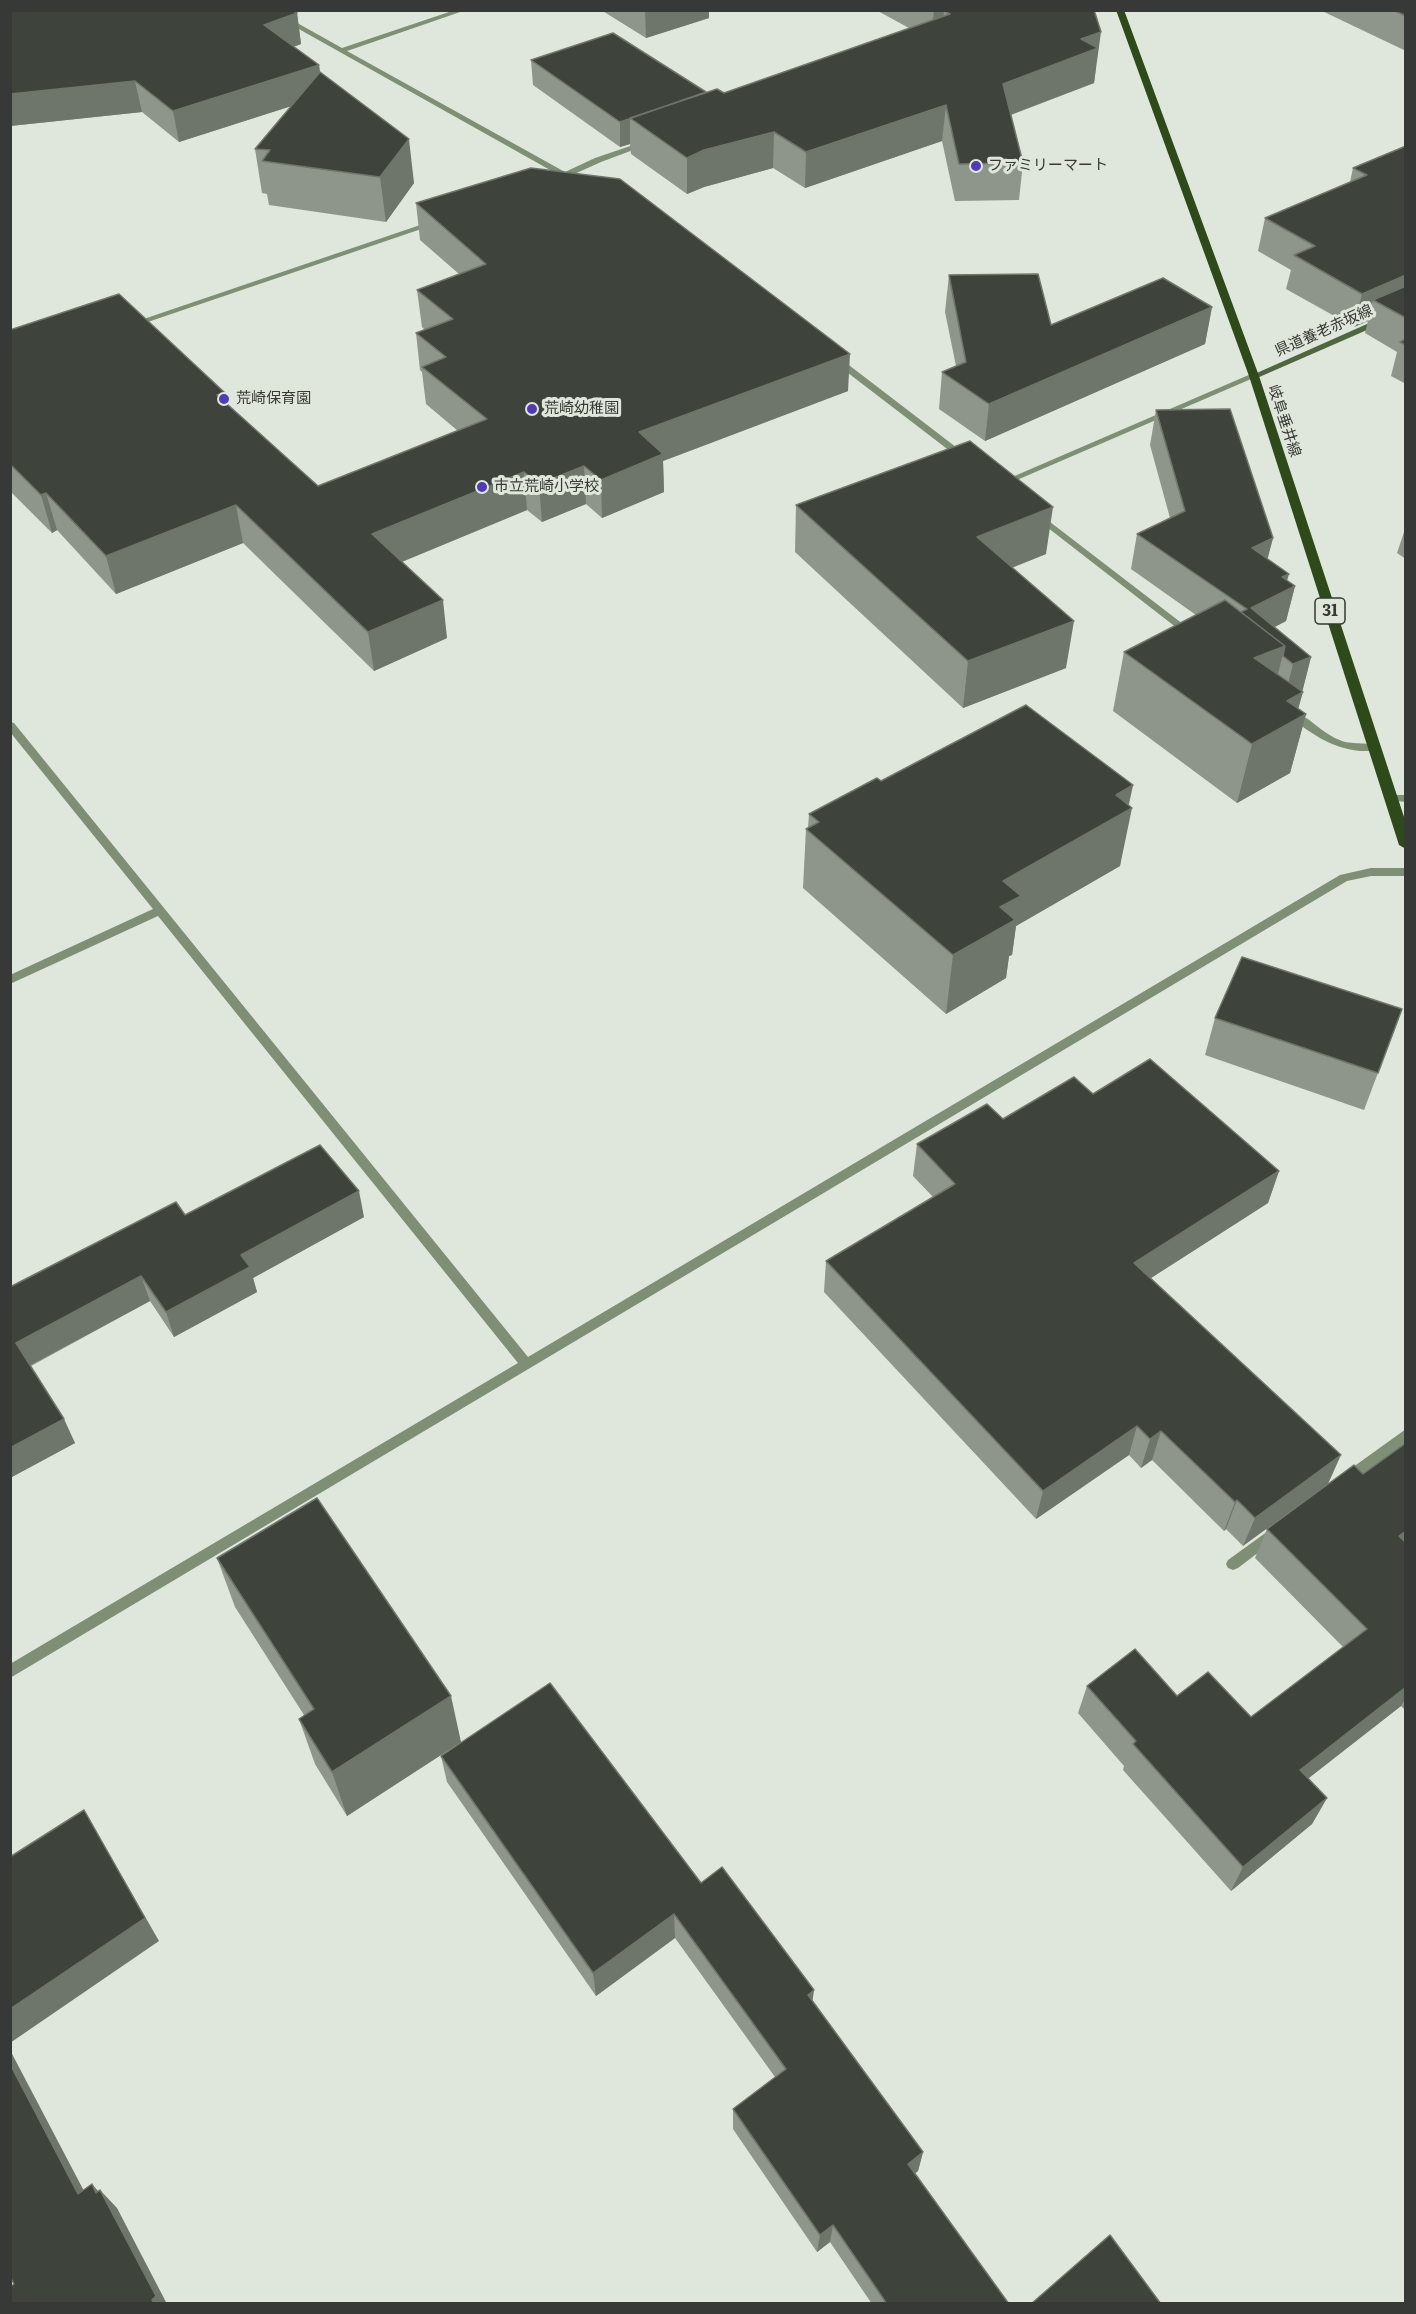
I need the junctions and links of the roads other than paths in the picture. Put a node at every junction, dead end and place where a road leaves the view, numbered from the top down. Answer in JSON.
{"nodes":[{"id":1,"x":268,"y":10,"type":"edge"},
{"id":2,"x":463,"y":10,"type":"edge"},
{"id":3,"x":1120,"y":10,"type":"edge"},
{"id":4,"x":340,"y":51,"type":"junction"},
{"id":5,"x":654,"y":141,"type":"edge"},
{"id":6,"x":566,"y":175,"type":"junction"},
{"id":7,"x":555,"y":180,"type":"edge"},
{"id":8,"x":576,"y":181,"type":"edge"},
{"id":9,"x":445,"y":220,"type":"edge"},
{"id":10,"x":1406,"y":310,"type":"edge"},
{"id":11,"x":126,"y":327,"type":"edge"},
{"id":12,"x":832,"y":356,"type":"edge"},
{"id":13,"x":1254,"y":376,"type":"junction"},
{"id":14,"x":971,"y":463,"type":"edge"},
{"id":15,"x":990,"y":477,"type":"edge"},
{"id":16,"x":1024,"y":505,"type":"edge"},
{"id":17,"x":1202,"y":643,"type":"edge"},
{"id":18,"x":1285,"y":708,"type":"edge"},
{"id":19,"x":10,"y":725,"type":"edge"},
{"id":20,"x":1373,"y":748,"type":"junction"},
{"id":21,"x":1391,"y":798,"type":"junction"},
{"id":22,"x":1406,"y":799,"type":"edge"},
{"id":23,"x":1406,"y":845,"type":"edge"},
{"id":24,"x":1406,"y":872,"type":"edge"},
{"id":25,"x":161,"y":910,"type":"junction"},
{"id":26,"x":10,"y":980,"type":"edge"},
{"id":27,"x":526,"y":1364,"type":"junction"},
{"id":28,"x":1406,"y":1435,"type":"edge"},
{"id":29,"x":1338,"y":1485,"type":"edge"},
{"id":30,"x":1290,"y":1521,"type":"edge"},
{"id":31,"x":1233,"y":1564,"type":"dead end"},
{"id":32,"x":10,"y":1672,"type":"edge"}],
"edges":[{"from":1,"to":4,"type":"street"},
{"from":2,"to":4,"type":"street"},
{"from":3,"to":13,"type":"main road","name":"岐阜垂井線","number":"31"},
{"from":4,"to":6,"type":"street"},
{"from":5,"to":6,"type":"street"},
{"from":6,"to":7,"type":"street"},
{"from":6,"to":8,"type":"street"},
{"from":9,"to":11,"type":"street"},
{"from":10,"to":13,"type":"main road","name":"県道養老赤坂線"},
{"from":12,"to":14,"type":"street"},
{"from":13,"to":15,"type":"street"},
{"from":13,"to":20,"type":"main road","name":"岐阜垂井線","number":"31"},
{"from":16,"to":17,"type":"street"},
{"from":18,"to":20,"type":"street"},
{"from":19,"to":25,"type":"street"},
{"from":20,"to":21,"type":"main road","name":"岐阜垂井線","number":"31"},
{"from":21,"to":22,"type":"street"},
{"from":21,"to":23,"type":"main road","name":"岐阜垂井線","number":"31"},
{"from":24,"to":27,"type":"street"},
{"from":25,"to":26,"type":"street"},
{"from":25,"to":27,"type":"street"},
{"from":27,"to":32,"type":"street"},
{"from":28,"to":29,"type":"street"},
{"from":30,"to":31,"type":"street"}]}
